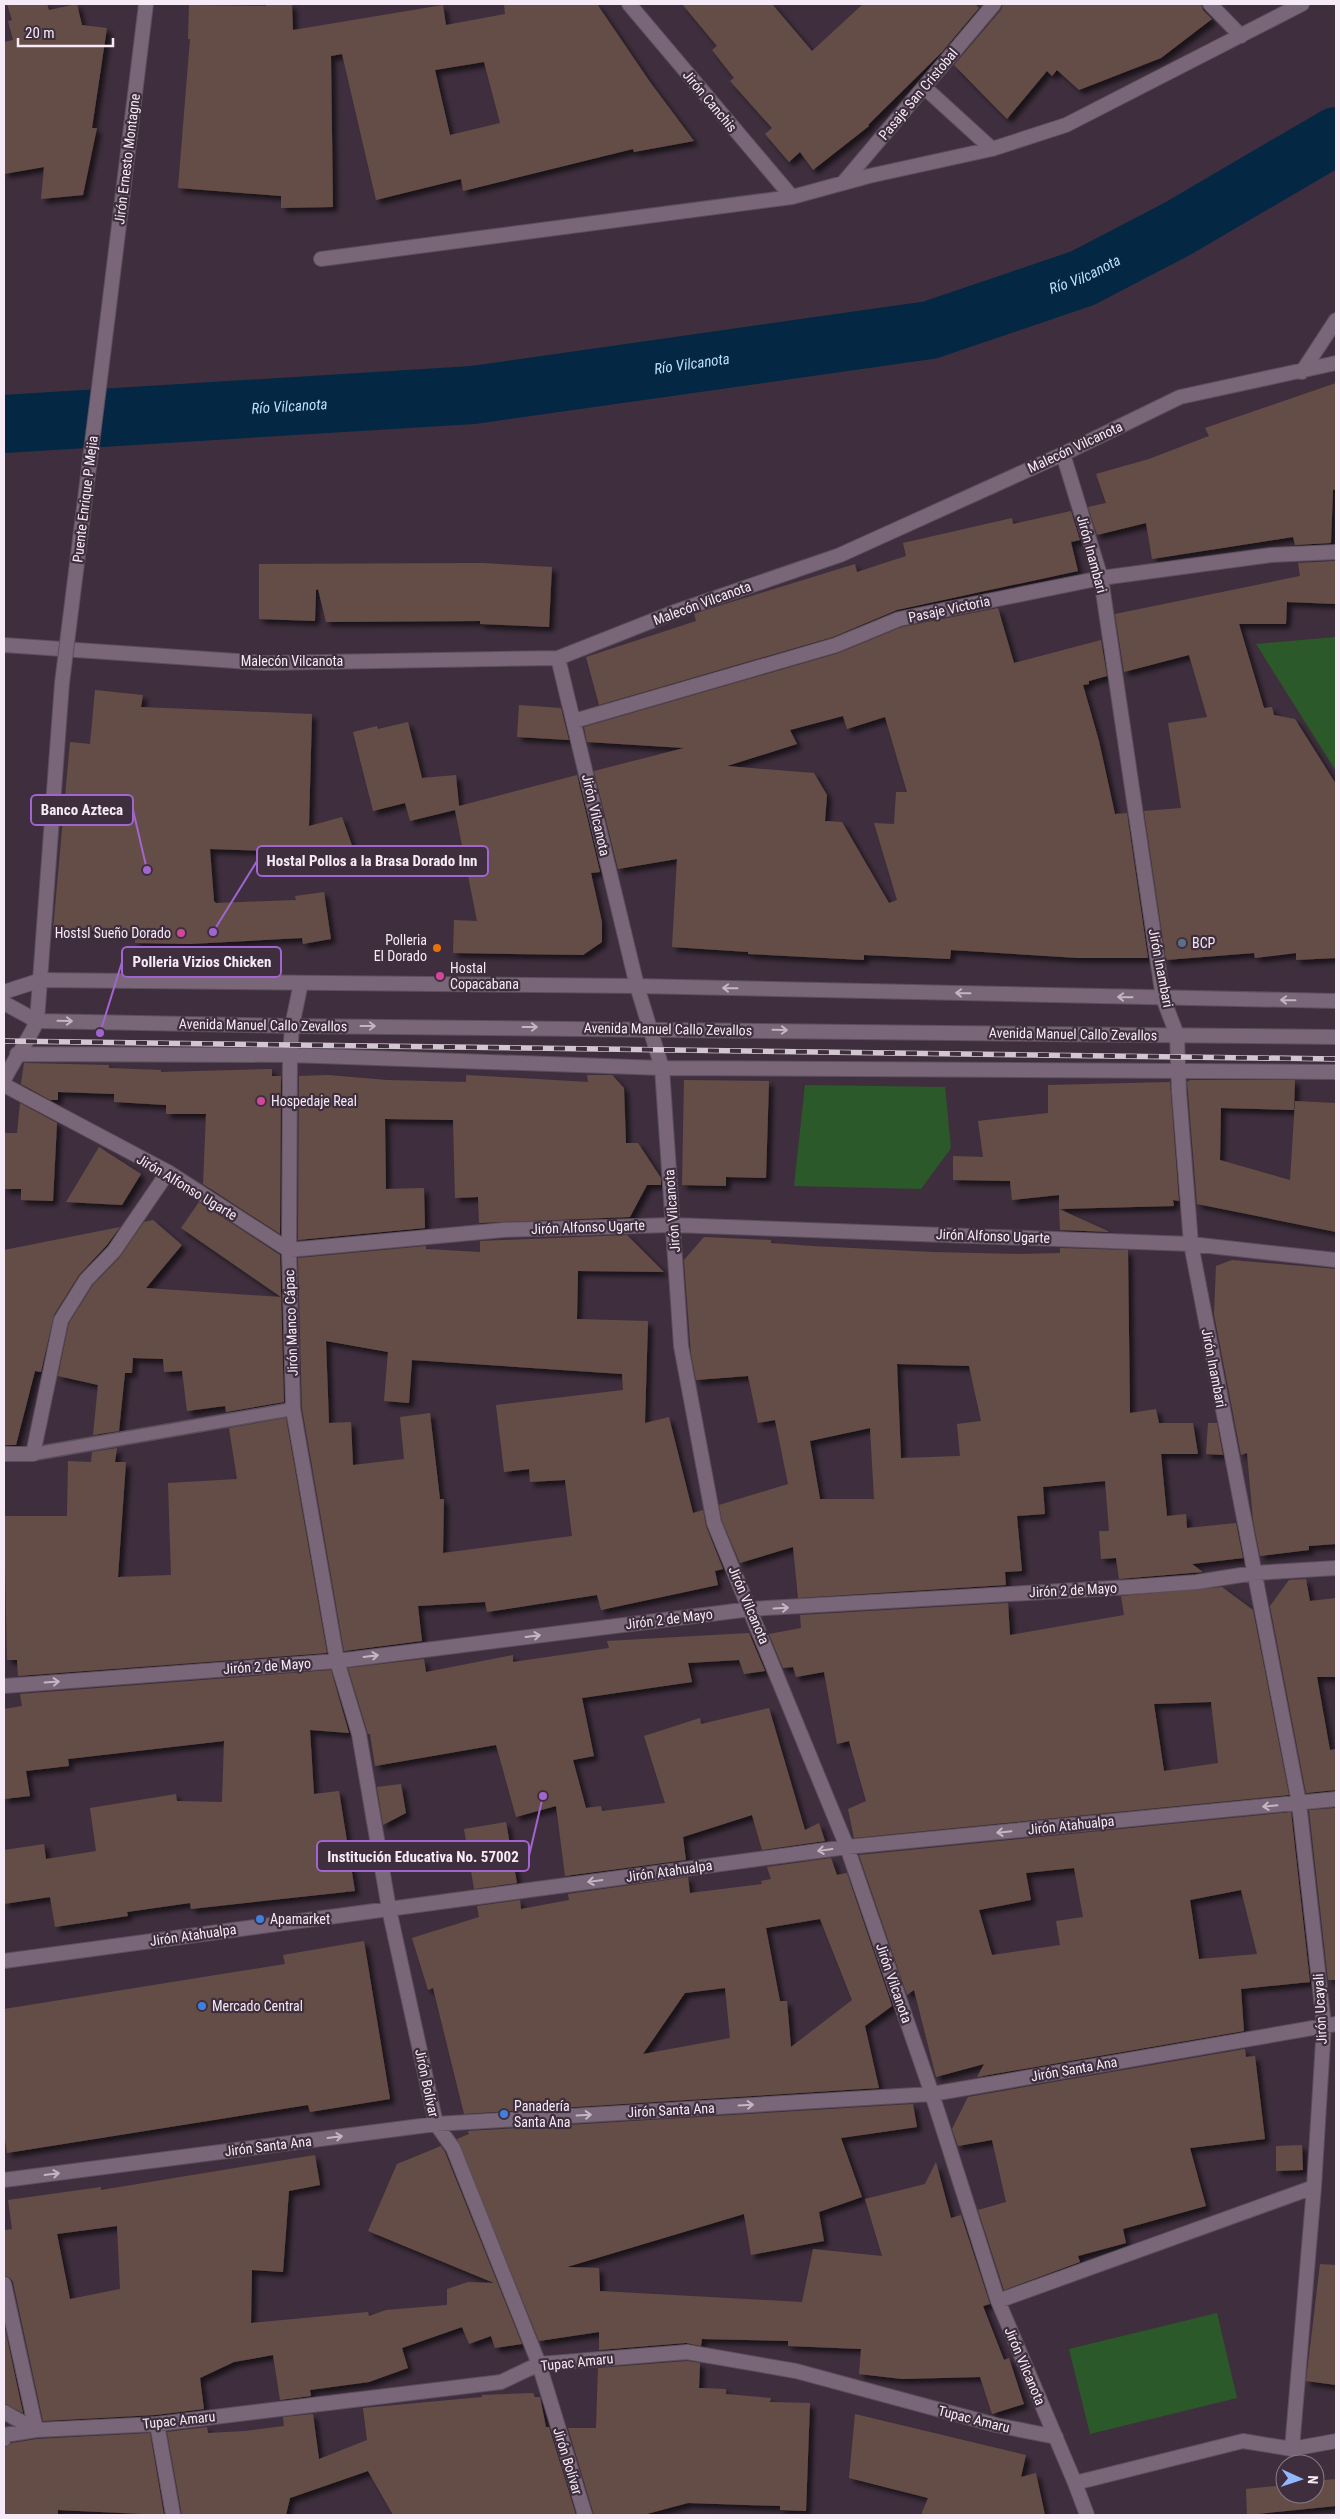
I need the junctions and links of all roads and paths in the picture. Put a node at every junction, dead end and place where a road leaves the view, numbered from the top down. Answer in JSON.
{"nodes":[{"id":1,"x":146,"y":4,"type":"edge"},
{"id":2,"x":628,"y":4,"type":"edge"},
{"id":3,"x":994,"y":4,"type":"edge"},
{"id":4,"x":1210,"y":4,"type":"edge"},
{"id":5,"x":1302,"y":4,"type":"edge"},
{"id":6,"x":1241,"y":36,"type":"junction"},
{"id":7,"x":924,"y":87,"type":"junction"},
{"id":8,"x":992,"y":149,"type":"junction"},
{"id":9,"x":843,"y":184,"type":"junction"},
{"id":10,"x":792,"y":197,"type":"junction"},
{"id":11,"x":322,"y":259,"type":"dead end"},
{"id":12,"x":108,"y":315,"type":"joint"},
{"id":13,"x":1336,"y":320,"type":"edge"},
{"id":14,"x":1336,"y":364,"type":"edge"},
{"id":15,"x":1302,"y":372,"type":"junction"},
{"id":16,"x":1063,"y":454,"type":"junction"},
{"id":17,"x":1336,"y":552,"type":"edge"},
{"id":18,"x":1101,"y":578,"type":"junction"},
{"id":19,"x":4,"y":646,"type":"edge"},
{"id":20,"x":558,"y":658,"type":"junction"},
{"id":21,"x":574,"y":720,"type":"junction"},
{"id":22,"x":41,"y":980,"type":"junction"},
{"id":23,"x":301,"y":982,"type":"junction"},
{"id":24,"x":637,"y":986,"type":"junction"},
{"id":25,"x":4,"y":992,"type":"edge"},
{"id":26,"x":1163,"y":998,"type":"junction"},
{"id":27,"x":1336,"y":1001,"type":"edge"},
{"id":28,"x":4,"y":1003,"type":"edge"},
{"id":29,"x":37,"y":1021,"type":"junction"},
{"id":30,"x":292,"y":1026,"type":"junction"},
{"id":31,"x":649,"y":1028,"type":"junction"},
{"id":32,"x":1177,"y":1035,"type":"junction"},
{"id":33,"x":1336,"y":1037,"type":"edge"},
{"id":34,"x":17,"y":1054,"type":"junction"},
{"id":35,"x":290,"y":1055,"type":"junction"},
{"id":36,"x":662,"y":1068,"type":"junction"},
{"id":37,"x":1180,"y":1070,"type":"junction"},
{"id":38,"x":1336,"y":1072,"type":"edge"},
{"id":39,"x":4,"y":1080,"type":"edge"},
{"id":40,"x":4,"y":1085,"type":"edge"},
{"id":41,"x":168,"y":1172,"type":"junction"},
{"id":42,"x":672,"y":1225,"type":"junction"},
{"id":43,"x":1191,"y":1244,"type":"junction"},
{"id":44,"x":288,"y":1250,"type":"junction"},
{"id":45,"x":1336,"y":1260,"type":"edge"},
{"id":46,"x":294,"y":1409,"type":"junction"},
{"id":47,"x":4,"y":1454,"type":"edge"},
{"id":48,"x":33,"y":1454,"type":"junction"},
{"id":49,"x":1336,"y":1568,"type":"edge"},
{"id":50,"x":1254,"y":1573,"type":"junction"},
{"id":51,"x":751,"y":1609,"type":"junction"},
{"id":52,"x":338,"y":1660,"type":"junction"},
{"id":53,"x":4,"y":1686,"type":"edge"},
{"id":54,"x":1336,"y":1799,"type":"edge"},
{"id":55,"x":1299,"y":1803,"type":"junction"},
{"id":56,"x":847,"y":1847,"type":"junction"},
{"id":57,"x":389,"y":1909,"type":"junction"},
{"id":58,"x":4,"y":1961,"type":"edge"},
{"id":59,"x":1330,"y":2025,"type":"edge"},
{"id":60,"x":932,"y":2094,"type":"junction"},
{"id":61,"x":436,"y":2124,"type":"junction"},
{"id":62,"x":4,"y":2180,"type":"edge"},
{"id":63,"x":1314,"y":2187,"type":"junction"},
{"id":64,"x":4,"y":2284,"type":"edge"},
{"id":65,"x":998,"y":2302,"type":"junction"},
{"id":66,"x":539,"y":2364,"type":"junction"},
{"id":67,"x":4,"y":2412,"type":"edge"},
{"id":68,"x":157,"y":2424,"type":"junction"},
{"id":69,"x":36,"y":2430,"type":"junction"},
{"id":70,"x":1056,"y":2437,"type":"junction"},
{"id":71,"x":4,"y":2439,"type":"edge"},
{"id":72,"x":1336,"y":2441,"type":"edge"},
{"id":73,"x":1292,"y":2449,"type":"junction"},
{"id":74,"x":1076,"y":2483,"type":"junction"},
{"id":75,"x":172,"y":2515,"type":"edge"},
{"id":76,"x":585,"y":2515,"type":"edge"},
{"id":77,"x":1087,"y":2515,"type":"edge"}],
"edges":[{"from":1,"to":12,"type":"street","name":"Jirón Ernesto Montagne"},
{"from":2,"to":10,"type":"street","name":"Jirón Canchis"},
{"from":3,"to":7,"type":"street","name":"Pasaje San Cristobal"},
{"from":4,"to":6,"type":"street"},
{"from":5,"to":6,"type":"street"},
{"from":6,"to":8,"type":"street"},
{"from":7,"to":8,"type":"street"},
{"from":7,"to":9,"type":"street","name":"Pasaje San Cristobal"},
{"from":8,"to":9,"type":"street"},
{"from":9,"to":10,"type":"street"},
{"from":10,"to":11,"type":"street"},
{"from":12,"to":22,"type":"street","name":"Puente Enrique P Mejia","bridge":true},
{"from":13,"to":15,"type":"street"},
{"from":14,"to":15,"type":"street","name":"Malecón Vilcanota"},
{"from":15,"to":16,"type":"street","name":"Malecón Vilcanota"},
{"from":16,"to":18,"type":"street","name":"Jirón Inambari"},
{"from":16,"to":20,"type":"street","name":"Malecón Vilcanota"},
{"from":17,"to":18,"type":"street","name":"Pasaje Victoria"},
{"from":18,"to":21,"type":"street","name":"Pasaje Victoria"},
{"from":18,"to":26,"type":"street","name":"Jirón Inambari"},
{"from":19,"to":20,"type":"street","name":"Malecón Vilcanota"},
{"from":20,"to":21,"type":"street","name":"Jirón Vilcanota"},
{"from":21,"to":24,"type":"street","name":"Jirón Vilcanota"},
{"from":22,"to":23,"type":"street"},
{"from":22,"to":25,"type":"street"},
{"from":22,"to":29,"type":"street"},
{"from":23,"to":24,"type":"street"},
{"from":23,"to":30,"type":"street","name":"Jirón Manco Cápac"},
{"from":26,"to":24,"type":"street","one_way":true},
{"from":24,"to":31,"type":"street","name":"Jirón Vilcanota"},
{"from":27,"to":26,"type":"street","one_way":true},
{"from":26,"to":32,"type":"street","name":"Jirón Inambari"},
{"from":28,"to":29,"type":"street","name":"Avenida Manuel Callo Zevallos"},
{"from":29,"to":30,"type":"street","name":"Avenida Manuel Callo Zevallos","one_way":true},
{"from":29,"to":34,"type":"street"},
{"from":30,"to":31,"type":"street","name":"Avenida Manuel Callo Zevallos","one_way":true},
{"from":30,"to":35,"type":"street","name":"Jirón Manco Cápac"},
{"from":31,"to":32,"type":"street","name":"Avenida Manuel Callo Zevallos","one_way":true},
{"from":31,"to":36,"type":"street","name":"Jirón Vilcanota"},
{"from":32,"to":33,"type":"street","name":"Avenida Manuel Callo Zevallos"},
{"from":32,"to":37,"type":"street","name":"Jirón Inambari"},
{"from":34,"to":35,"type":"street"},
{"from":34,"to":39,"type":"street"},
{"from":35,"to":36,"type":"street"},
{"from":35,"to":44,"type":"street","name":"Jirón Manco Cápac"},
{"from":36,"to":37,"type":"street"},
{"from":36,"to":42,"type":"street","name":"Jirón Vilcanota"},
{"from":37,"to":38,"type":"street"},
{"from":37,"to":43,"type":"street","name":"Jirón Inambari"},
{"from":40,"to":41,"type":"street","name":"Jirón Alfonso Ugarte"},
{"from":41,"to":44,"type":"street","name":"Jirón Alfonso Ugarte"},
{"from":41,"to":48,"type":"street"},
{"from":42,"to":43,"type":"street","name":"Jirón Alfonso Ugarte"},
{"from":42,"to":44,"type":"street","name":"Jirón Alfonso Ugarte"},
{"from":42,"to":51,"type":"street","name":"Jirón Vilcanota"},
{"from":43,"to":45,"type":"street","name":"Jirón Alfonso Ugarte"},
{"from":43,"to":50,"type":"street","name":"Jirón Inambari"},
{"from":44,"to":46,"type":"street","name":"Jirón Manco Cápac"},
{"from":46,"to":48,"type":"lane"},
{"from":46,"to":52,"type":"street","name":"Jirón Manco Cápac"},
{"from":47,"to":48,"type":"street"},
{"from":49,"to":50,"type":"street","name":"Jirón 2 de Mayo"},
{"from":51,"to":50,"type":"street","name":"Jirón 2 de Mayo","one_way":true},
{"from":50,"to":55,"type":"street","name":"Jirón Ucayali"},
{"from":52,"to":51,"type":"street","name":"Jirón 2 de Mayo","one_way":true},
{"from":51,"to":56,"type":"street","name":"Jirón Vilcanota"},
{"from":53,"to":52,"type":"street","name":"Jirón 2 de Mayo","one_way":true},
{"from":52,"to":57,"type":"street","name":"Jirón Bolívar"},
{"from":54,"to":55,"type":"street","name":"Jirón Atahualpa"},
{"from":55,"to":56,"type":"street","name":"Jirón Atahualpa","one_way":true},
{"from":55,"to":59,"type":"street","name":"Jirón Ucayali"},
{"from":56,"to":57,"type":"street","name":"Jirón Atahualpa","one_way":true},
{"from":56,"to":60,"type":"street","name":"Jirón Vilcanota"},
{"from":57,"to":58,"type":"street","name":"Jirón Atahualpa"},
{"from":57,"to":61,"type":"street","name":"Jirón Bolívar"},
{"from":59,"to":60,"type":"street","name":"Jirón Santa Ana"},
{"from":59,"to":63,"type":"street","name":"Jirón Ucayali"},
{"from":61,"to":60,"type":"street","name":"Jirón Santa Ana","one_way":true},
{"from":60,"to":65,"type":"street","name":"Jirón Vilcanota"},
{"from":62,"to":61,"type":"street","name":"Jirón Santa Ana","one_way":true},
{"from":61,"to":66,"type":"street","name":"Jirón Bolívar"},
{"from":63,"to":65,"type":"street"},
{"from":63,"to":73,"type":"street","name":"Jirón Ucayali"},
{"from":64,"to":69,"type":"street"},
{"from":65,"to":70,"type":"street","name":"Jirón Vilcanota"},
{"from":66,"to":68,"type":"street","name":"Tupac Amaru"},
{"from":66,"to":70,"type":"street","name":"Tupac Amaru"},
{"from":66,"to":76,"type":"street","name":"Jirón Bolívar"},
{"from":67,"to":69,"type":"street"},
{"from":68,"to":69,"type":"street","name":"Tupac Amaru"},
{"from":68,"to":75,"type":"street"},
{"from":69,"to":71,"type":"street","name":"Tupac Amaru"},
{"from":70,"to":74,"type":"street","name":"Jirón Vilcanota"},
{"from":72,"to":73,"type":"street"},
{"from":73,"to":74,"type":"street"},
{"from":74,"to":77,"type":"street","name":"Jirón Vilcanota"}]}
